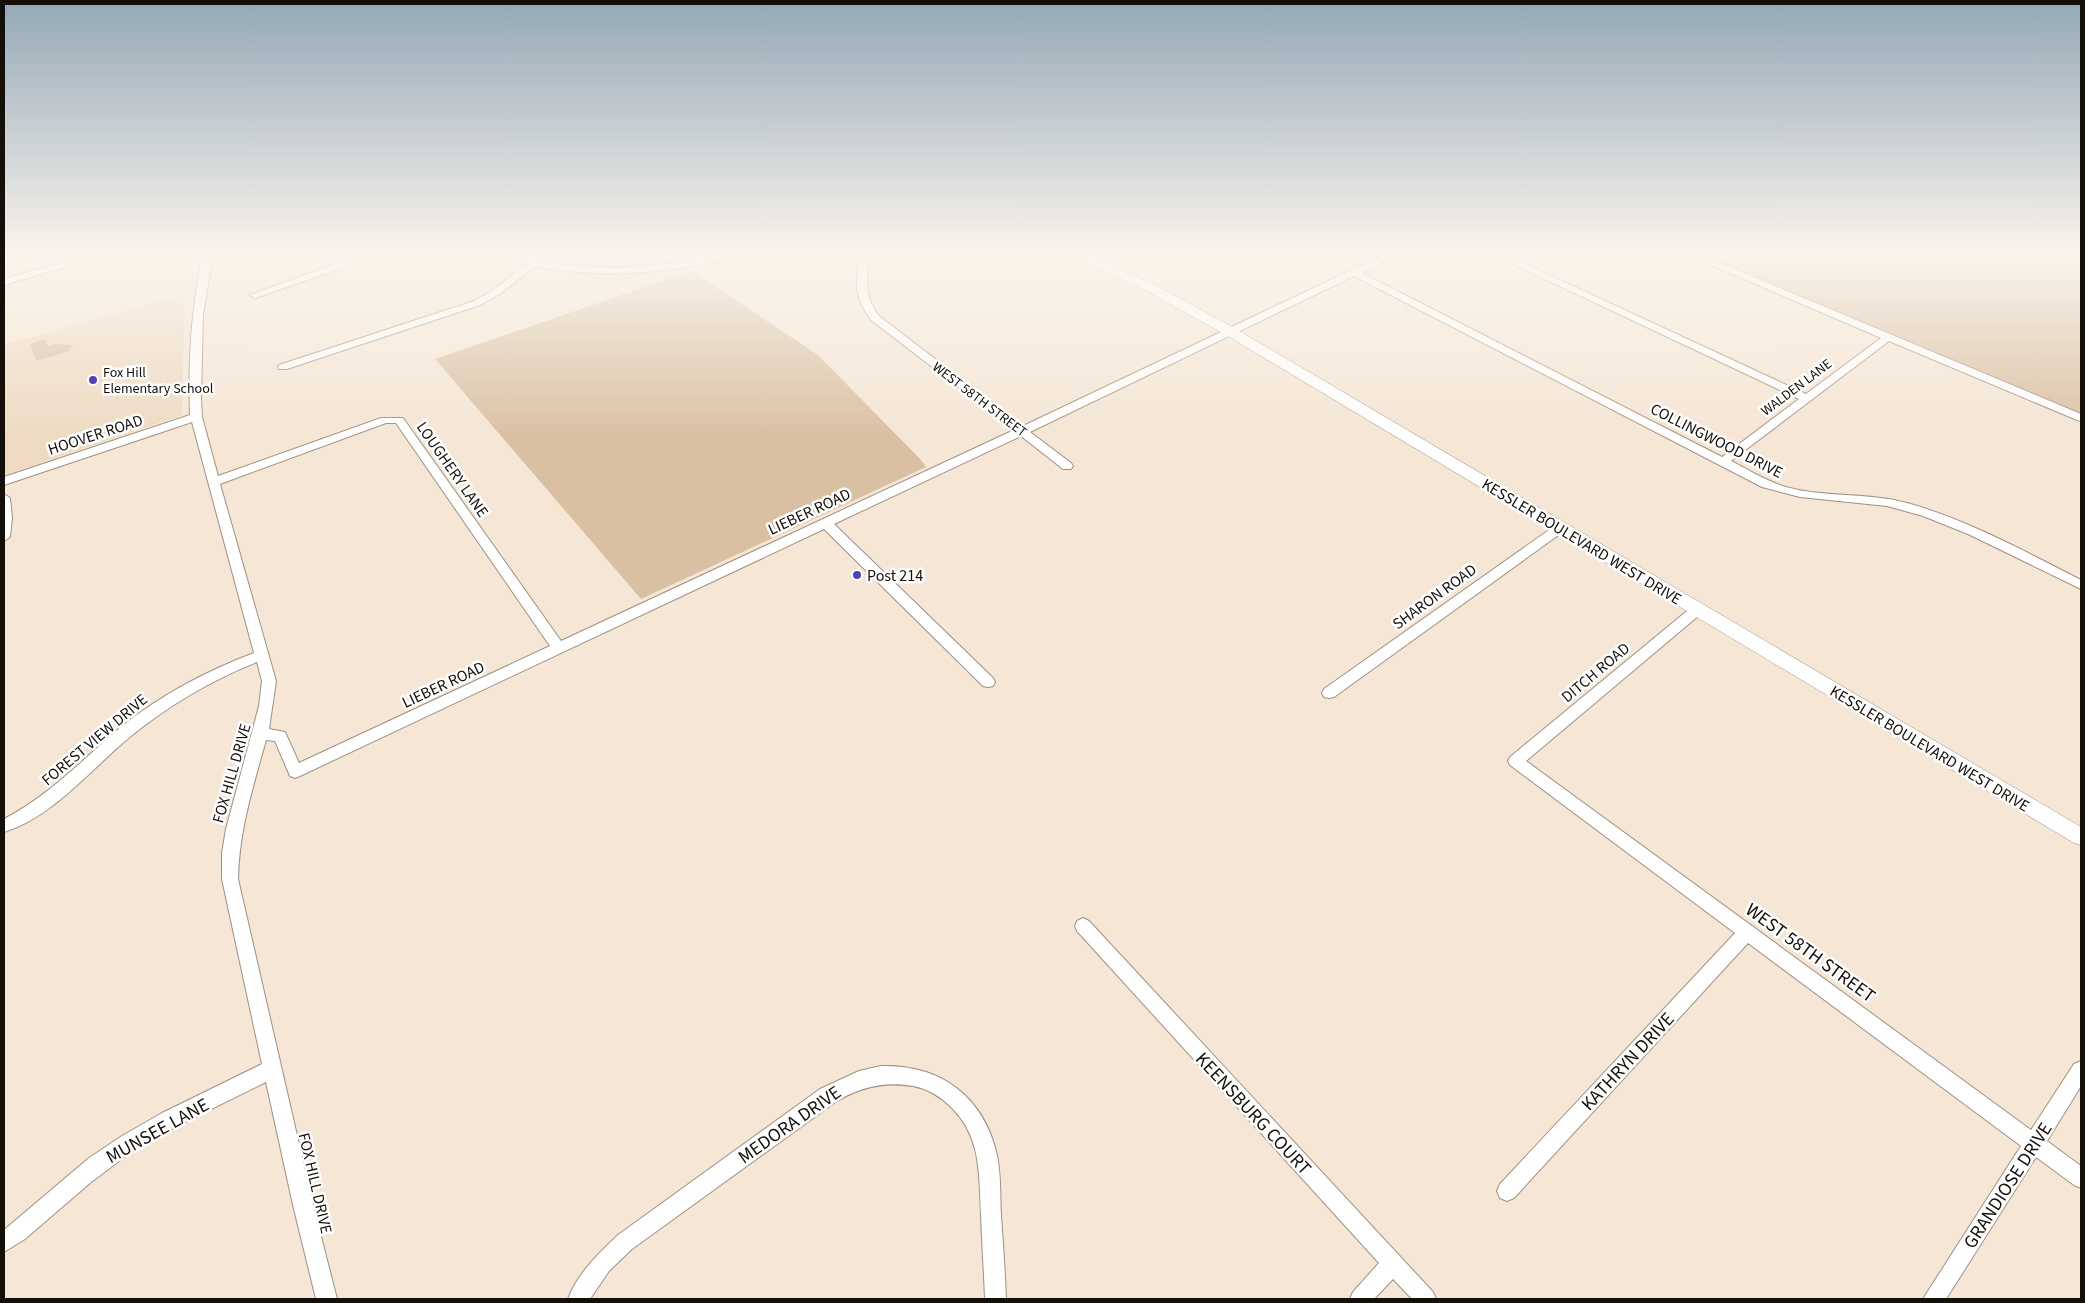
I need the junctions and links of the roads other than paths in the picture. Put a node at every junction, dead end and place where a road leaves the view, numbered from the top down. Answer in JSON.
{"nodes":[{"id":1,"x":199,"y":316,"type":"edge"},
{"id":2,"x":438,"y":316,"type":"edge"},
{"id":3,"x":874,"y":316,"type":"edge"},
{"id":4,"x":1201,"y":316,"type":"edge"},
{"id":5,"x":1265,"y":316,"type":"edge"},
{"id":6,"x":1438,"y":316,"type":"edge"},
{"id":7,"x":1629,"y":316,"type":"edge"},
{"id":8,"x":1837,"y":316,"type":"edge"},
{"id":9,"x":1231,"y":332,"type":"junction"},
{"id":10,"x":1888,"y":337,"type":"junction"},
{"id":11,"x":283,"y":367,"type":"dead end"},
{"id":12,"x":1806,"y":398,"type":"junction"},
{"id":13,"x":196,"y":417,"type":"junction"},
{"id":14,"x":2081,"y":418,"type":"edge"},
{"id":15,"x":1022,"y":430,"type":"junction"},
{"id":16,"x":1722,"y":462,"type":"junction"},
{"id":17,"x":1067,"y":466,"type":"dead end"},
{"id":18,"x":4,"y":481,"type":"edge"},
{"id":19,"x":214,"y":482,"type":"junction"},
{"id":20,"x":4,"y":498,"type":"edge"},
{"id":21,"x":825,"y":524,"type":"junction"},
{"id":22,"x":1560,"y":528,"type":"junction"},
{"id":23,"x":4,"y":537,"type":"edge"},
{"id":24,"x":2081,"y":585,"type":"edge"},
{"id":25,"x":1698,"y":610,"type":"junction"},
{"id":26,"x":559,"y":648,"type":"junction"},
{"id":27,"x":262,"y":655,"type":"junction"},
{"id":28,"x":988,"y":682,"type":"dead end"},
{"id":29,"x":1329,"y":693,"type":"dead end"},
{"id":30,"x":260,"y":734,"type":"junction"},
{"id":31,"x":1515,"y":761,"type":"joint"},
{"id":32,"x":4,"y":826,"type":"edge"},
{"id":33,"x":2081,"y":837,"type":"edge"},
{"id":34,"x":1083,"y":926,"type":"dead end"},
{"id":35,"x":1747,"y":932,"type":"junction"},
{"id":36,"x":272,"y":1069,"type":"junction"},
{"id":37,"x":2081,"y":1070,"type":"edge"},
{"id":38,"x":2034,"y":1143,"type":"junction"},
{"id":39,"x":2081,"y":1178,"type":"edge"},
{"id":40,"x":1507,"y":1191,"type":"dead end"},
{"id":41,"x":4,"y":1242,"type":"edge"},
{"id":42,"x":1393,"y":1264,"type":"junction"},
{"id":43,"x":327,"y":1299,"type":"edge"},
{"id":44,"x":578,"y":1299,"type":"edge"},
{"id":45,"x":996,"y":1299,"type":"edge"},
{"id":46,"x":1360,"y":1299,"type":"edge"},
{"id":47,"x":1426,"y":1299,"type":"edge"},
{"id":48,"x":1934,"y":1299,"type":"edge"}],
"edges":[{"from":1,"to":13,"type":"street","name":"FOX HILL DRIVE"},
{"from":2,"to":11,"type":"street"},
{"from":3,"to":15,"type":"street","name":"WEST 58TH STREET"},
{"from":4,"to":9,"type":"main road","name":"KESSLER BOULEVARD WEST DRIVE"},
{"from":5,"to":9,"type":"street","name":"LIEBER ROAD"},
{"from":6,"to":16,"type":"street","name":"COLLINGWOOD DRIVE"},
{"from":7,"to":12,"type":"street"},
{"from":8,"to":10,"type":"street"},
{"from":9,"to":15,"type":"street","name":"LIEBER ROAD"},
{"from":9,"to":22,"type":"main road","name":"KESSLER BOULEVARD WEST DRIVE"},
{"from":10,"to":12,"type":"street","name":"WALDEN LANE"},
{"from":10,"to":14,"type":"street"},
{"from":12,"to":16,"type":"street","name":"WALDEN LANE"},
{"from":13,"to":18,"type":"street","name":"HOOVER ROAD"},
{"from":13,"to":19,"type":"street","name":"FOX HILL DRIVE"},
{"from":15,"to":17,"type":"street","name":"WEST 58TH STREET"},
{"from":15,"to":21,"type":"street","name":"LIEBER ROAD"},
{"from":16,"to":24,"type":"street","name":"COLLINGWOOD DRIVE"},
{"from":19,"to":26,"type":"street","name":"LOUGHERY LANE"},
{"from":19,"to":27,"type":"street","name":"FOX HILL DRIVE"},
{"from":20,"to":23,"type":"street"},
{"from":21,"to":26,"type":"street","name":"LIEBER ROAD"},
{"from":21,"to":28,"type":"street"},
{"from":22,"to":25,"type":"main road","name":"KESSLER BOULEVARD WEST DRIVE"},
{"from":22,"to":29,"type":"street","name":"SHARON ROAD"},
{"from":25,"to":31,"type":"street","name":"DITCH ROAD"},
{"from":25,"to":33,"type":"main road","name":"KESSLER BOULEVARD WEST DRIVE"},
{"from":26,"to":30,"type":"street","name":"LIEBER ROAD"},
{"from":27,"to":30,"type":"street","name":"FOX HILL DRIVE"},
{"from":27,"to":32,"type":"street","name":"FOREST VIEW DRIVE"},
{"from":30,"to":36,"type":"street","name":"FOX HILL DRIVE"},
{"from":31,"to":35,"type":"street","name":"WEST 58TH STREET"},
{"from":34,"to":42,"type":"street","name":"KEENSBURG COURT"},
{"from":35,"to":38,"type":"street","name":"WEST 58TH STREET"},
{"from":35,"to":40,"type":"street","name":"KATHRYN DRIVE"},
{"from":36,"to":41,"type":"street","name":"MUNSEE LANE"},
{"from":36,"to":43,"type":"street","name":"FOX HILL DRIVE"},
{"from":37,"to":38,"type":"street","name":"GRANDIOSE DRIVE"},
{"from":38,"to":39,"type":"street","name":"WEST 58TH STREET"},
{"from":38,"to":48,"type":"street","name":"GRANDIOSE DRIVE"},
{"from":42,"to":46,"type":"street"},
{"from":42,"to":47,"type":"street","name":"KEENSBURG COURT"},
{"from":44,"to":45,"type":"street","name":"MEDORA DRIVE"}]}
